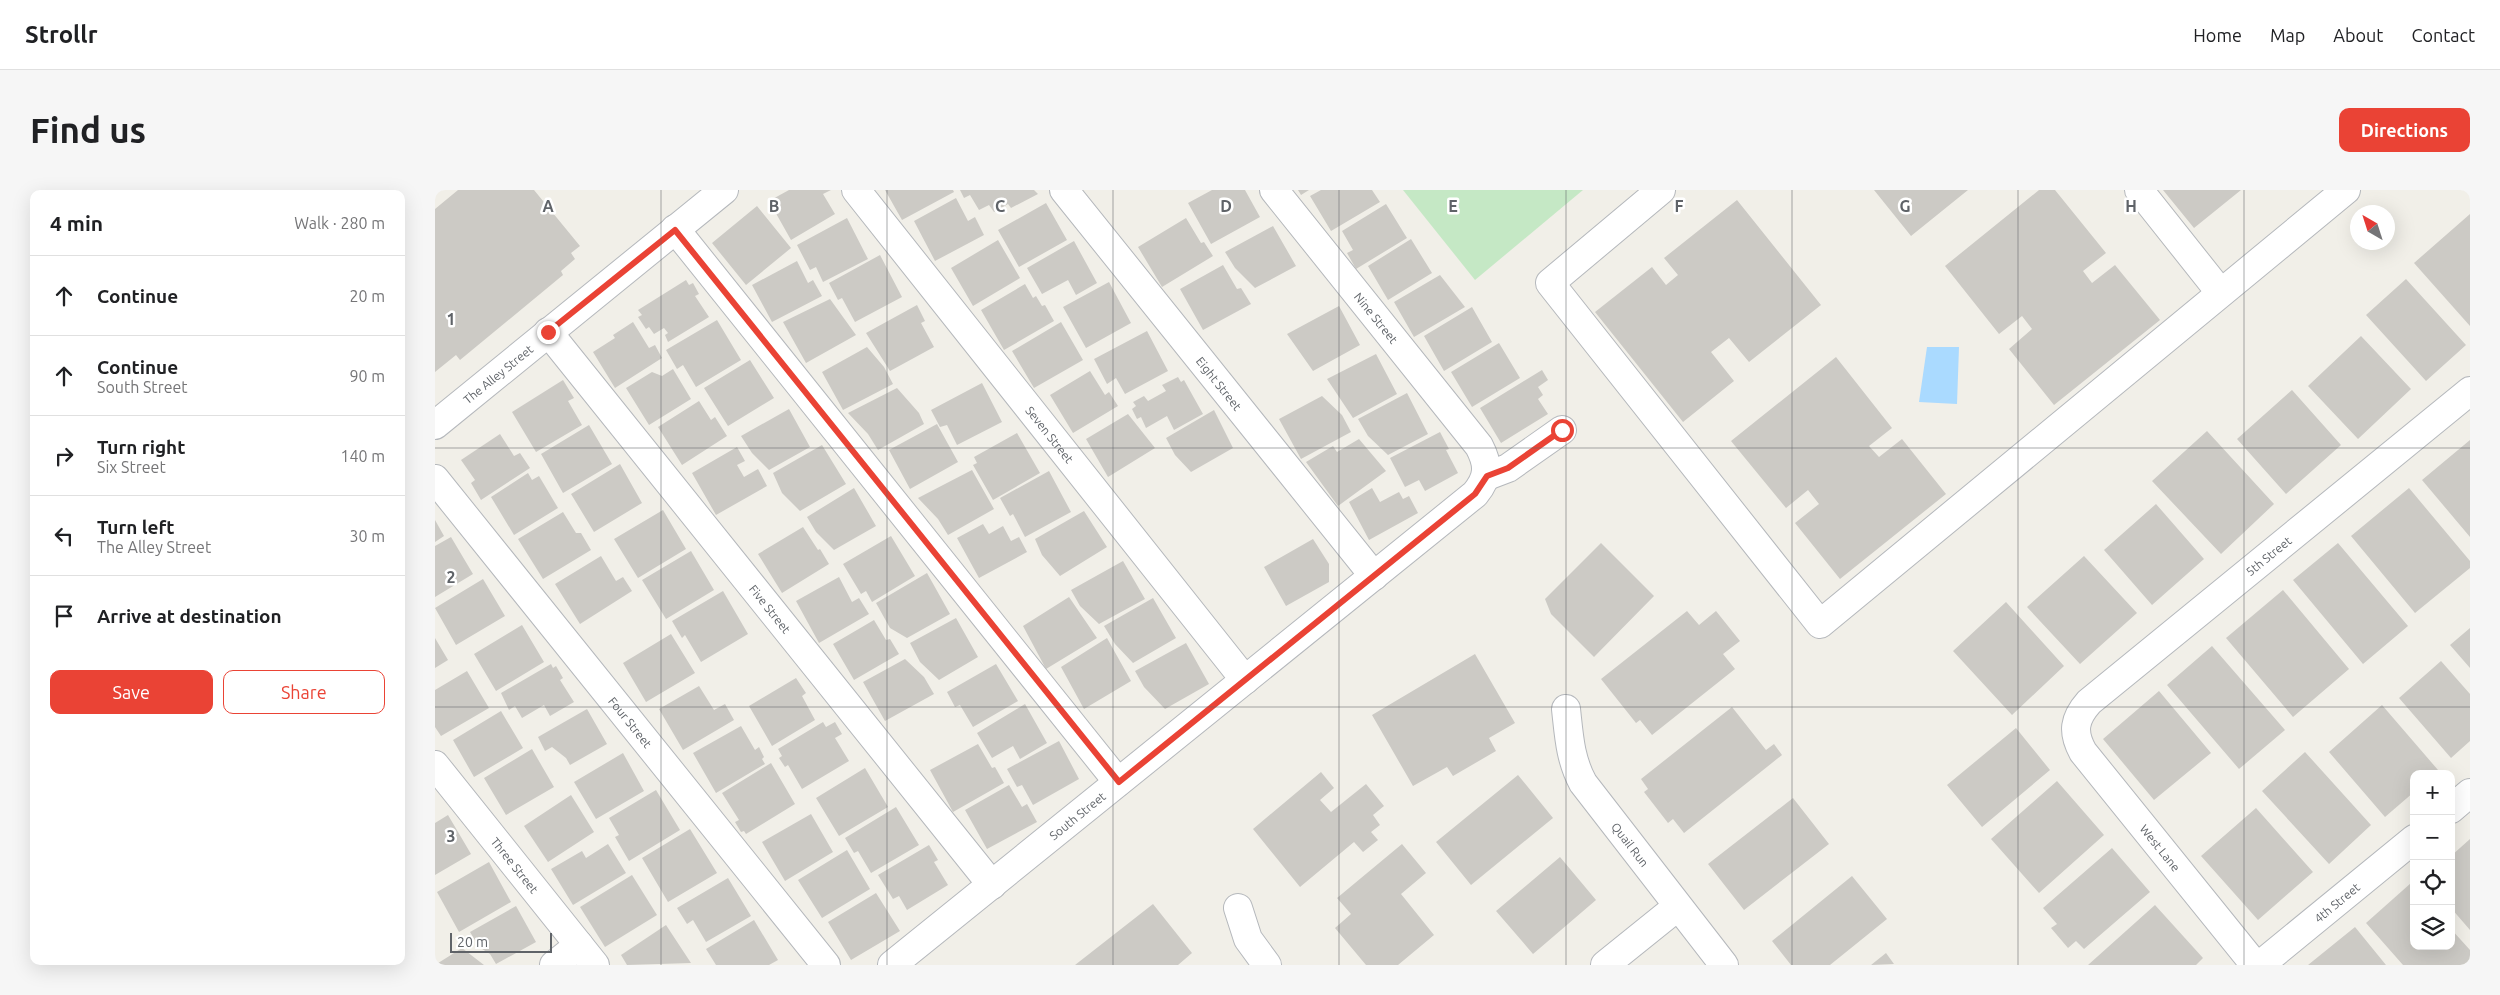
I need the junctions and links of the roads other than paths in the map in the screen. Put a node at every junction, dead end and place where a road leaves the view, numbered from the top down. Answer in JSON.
{"nodes":[{"id":1,"x":724,"y":190,"type":"edge"},
{"id":2,"x":856,"y":190,"type":"edge"},
{"id":3,"x":1064,"y":190,"type":"edge"},
{"id":4,"x":1274,"y":190,"type":"edge"},
{"id":5,"x":1661,"y":190,"type":"edge"},
{"id":6,"x":2139,"y":190,"type":"edge"},
{"id":7,"x":2346,"y":190,"type":"edge"},
{"id":8,"x":675,"y":230,"type":"junction"},
{"id":9,"x":2219,"y":292,"type":"junction"},
{"id":10,"x":548,"y":332,"type":"junction"},
{"id":11,"x":2470,"y":391,"type":"edge"},
{"id":12,"x":435,"y":425,"type":"edge"},
{"id":13,"x":1562,"y":430,"type":"dead end"},
{"id":14,"x":1487,"y":476,"type":"junction"},
{"id":15,"x":435,"y":479,"type":"edge"},
{"id":16,"x":1374,"y":576,"type":"junction"},
{"id":17,"x":1245,"y":680,"type":"junction"},
{"id":18,"x":1566,"y":709,"type":"dead end"},
{"id":19,"x":2074,"y":726,"type":"joint"},
{"id":20,"x":435,"y":765,"type":"edge"},
{"id":21,"x":1119,"y":782,"type":"junction"},
{"id":22,"x":2470,"y":793,"type":"edge"},
{"id":23,"x":2455,"y":806,"type":"edge"},
{"id":24,"x":2410,"y":842,"type":"edge"},
{"id":25,"x":992,"y":885,"type":"junction"},
{"id":26,"x":1677,"y":907,"type":"junction"},
{"id":27,"x":1238,"y":908,"type":"dead end"},
{"id":28,"x":587,"y":955,"type":"edge"},
{"id":29,"x":555,"y":965,"type":"edge"},
{"id":30,"x":826,"y":965,"type":"edge"},
{"id":31,"x":893,"y":965,"type":"edge"},
{"id":32,"x":1267,"y":965,"type":"edge"},
{"id":33,"x":1605,"y":965,"type":"edge"},
{"id":34,"x":1724,"y":965,"type":"edge"},
{"id":35,"x":2255,"y":965,"type":"edge"},
{"id":36,"x":2260,"y":965,"type":"edge"}],
"edges":[{"from":1,"to":8,"type":"lane","name":"The Alley Street"},
{"from":2,"to":17,"type":"lane","name":"Seven Street"},
{"from":3,"to":16,"type":"lane","name":"Eight Street"},
{"from":4,"to":14,"type":"lane","name":"Nine Street"},
{"from":5,"to":9,"type":"lane"},
{"from":6,"to":9,"type":"lane"},
{"from":7,"to":9,"type":"lane"},
{"from":8,"to":10,"type":"lane","name":"The Alley Street"},
{"from":8,"to":21,"type":"lane"},
{"from":10,"to":12,"type":"lane","name":"The Alley Street"},
{"from":10,"to":25,"type":"lane","name":"Five Street"},
{"from":11,"to":19,"type":"lane","name":"5th Street"},
{"from":13,"to":14,"type":"lane"},
{"from":14,"to":16,"type":"lane","name":"South Street"},
{"from":15,"to":30,"type":"lane","name":"Four Street"},
{"from":16,"to":17,"type":"lane","name":"South Street"},
{"from":17,"to":21,"type":"lane","name":"South Street"},
{"from":18,"to":26,"type":"lane","name":"Quail Run"},
{"from":19,"to":35,"type":"lane","name":"West Lane"},
{"from":20,"to":28,"type":"lane","name":"Three Street"},
{"from":21,"to":25,"type":"lane","name":"South Street"},
{"from":22,"to":23,"type":"lane"},
{"from":24,"to":36,"type":"lane","name":"4th Street"},
{"from":25,"to":31,"type":"lane","name":"South Street"},
{"from":26,"to":33,"type":"lane"},
{"from":26,"to":34,"type":"lane","name":"Quail Run"},
{"from":27,"to":32,"type":"lane"},
{"from":28,"to":29,"type":"lane"}]}
